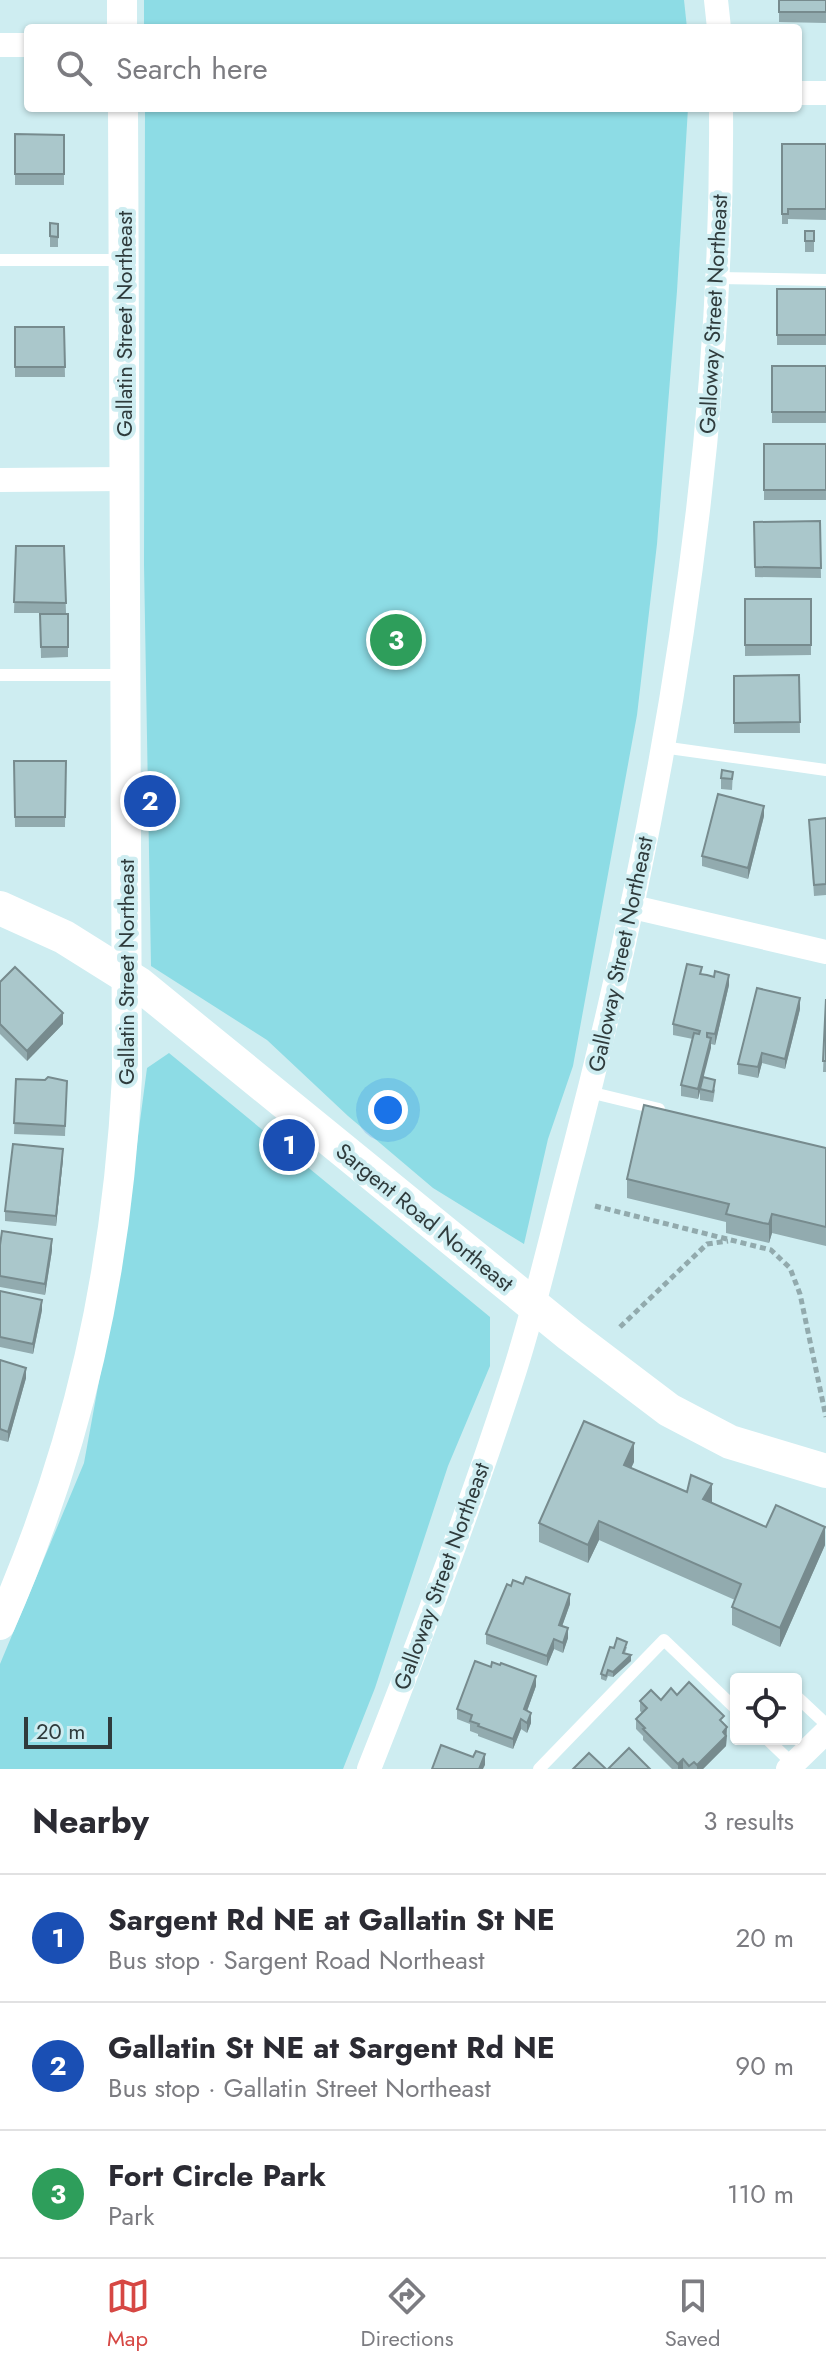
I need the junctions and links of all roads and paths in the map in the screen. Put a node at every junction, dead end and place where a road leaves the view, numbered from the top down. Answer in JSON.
{"nodes":[{"id":1,"x":122,"y":0,"type":"edge"},
{"id":2,"x":716,"y":0,"type":"edge"},
{"id":3,"x":122,"y":24,"type":"edge"},
{"id":4,"x":719,"y":24,"type":"edge"},
{"id":5,"x":0,"y":45,"type":"edge"},
{"id":6,"x":24,"y":45,"type":"edge"},
{"id":7,"x":802,"y":93,"type":"edge"},
{"id":8,"x":826,"y":93,"type":"edge"},
{"id":9,"x":123,"y":112,"type":"edge"},
{"id":10,"x":721,"y":112,"type":"edge"},
{"id":11,"x":0,"y":260,"type":"edge"},
{"id":12,"x":125,"y":260,"type":"junction"},
{"id":13,"x":718,"y":278,"type":"junction"},
{"id":14,"x":826,"y":280,"type":"edge"},
{"id":15,"x":125,"y":479,"type":"junction"},
{"id":16,"x":0,"y":480,"type":"edge"},
{"id":17,"x":0,"y":675,"type":"edge"},
{"id":18,"x":126,"y":675,"type":"junction"},
{"id":19,"x":662,"y":747,"type":"junction"},
{"id":20,"x":826,"y":770,"type":"edge"},
{"id":21,"x":633,"y":907,"type":"junction"},
{"id":22,"x":0,"y":908,"type":"edge"},
{"id":23,"x":826,"y":952,"type":"edge"},
{"id":24,"x":126,"y":975,"type":"junction"},
{"id":25,"x":589,"y":1092,"type":"junction"},
{"id":26,"x":671,"y":1111,"type":"edge"},
{"id":27,"x":595,"y":1206,"type":"dead end"},
{"id":28,"x":733,"y":1240,"type":"junction"},
{"id":29,"x":533,"y":1305,"type":"junction"},
{"id":30,"x":620,"y":1327,"type":"dead end"},
{"id":31,"x":826,"y":1417,"type":"edge"},
{"id":32,"x":826,"y":1471,"type":"edge"},
{"id":33,"x":0,"y":1625,"type":"edge"},
{"id":34,"x":802,"y":1702,"type":"edge"},
{"id":35,"x":730,"y":1703,"type":"edge"},
{"id":36,"x":826,"y":1724,"type":"edge"},
{"id":37,"x":826,"y":1732,"type":"edge"},
{"id":38,"x":772,"y":1745,"type":"edge"},
{"id":39,"x":790,"y":1766,"type":"edge"},
{"id":40,"x":369,"y":1769,"type":"edge"},
{"id":41,"x":539,"y":1769,"type":"edge"}],
"edges":[{"from":1,"to":3,"type":"street"},
{"from":2,"to":4,"type":"street"},
{"from":5,"to":6,"type":"street"},
{"from":7,"to":8,"type":"street"},
{"from":9,"to":12,"type":"street","name":"Gallatin Street Northeast"},
{"from":10,"to":13,"type":"street","name":"Galloway Street Northeast"},
{"from":11,"to":12,"type":"lane"},
{"from":12,"to":15,"type":"street","name":"Gallatin Street Northeast"},
{"from":13,"to":14,"type":"lane"},
{"from":13,"to":19,"type":"street","name":"Galloway Street Northeast"},
{"from":15,"to":16,"type":"street"},
{"from":15,"to":18,"type":"street","name":"Gallatin Street Northeast"},
{"from":17,"to":18,"type":"lane"},
{"from":18,"to":24,"type":"street","name":"Gallatin Street Northeast"},
{"from":19,"to":20,"type":"lane"},
{"from":19,"to":21,"type":"street","name":"Galloway Street Northeast"},
{"from":21,"to":23,"type":"street"},
{"from":21,"to":25,"type":"street","name":"Galloway Street Northeast"},
{"from":22,"to":24,"type":"main road","name":"Sargent Road Northeast"},
{"from":24,"to":29,"type":"main road","name":"Sargent Road Northeast"},
{"from":24,"to":33,"type":"street","name":"Gallatin Street Northeast"},
{"from":25,"to":26,"type":"lane"},
{"from":25,"to":29,"type":"street","name":"Galloway Street Northeast"},
{"from":27,"to":28,"type":"path"},
{"from":28,"to":30,"type":"path"},
{"from":28,"to":31,"type":"path"},
{"from":29,"to":32,"type":"main road","name":"Sargent Road Northeast"},
{"from":29,"to":40,"type":"street","name":"Galloway Street Northeast"},
{"from":34,"to":36,"type":"lane"},
{"from":35,"to":41,"type":"lane"},
{"from":37,"to":39,"type":"street"},
{"from":38,"to":39,"type":"lane"}]}
